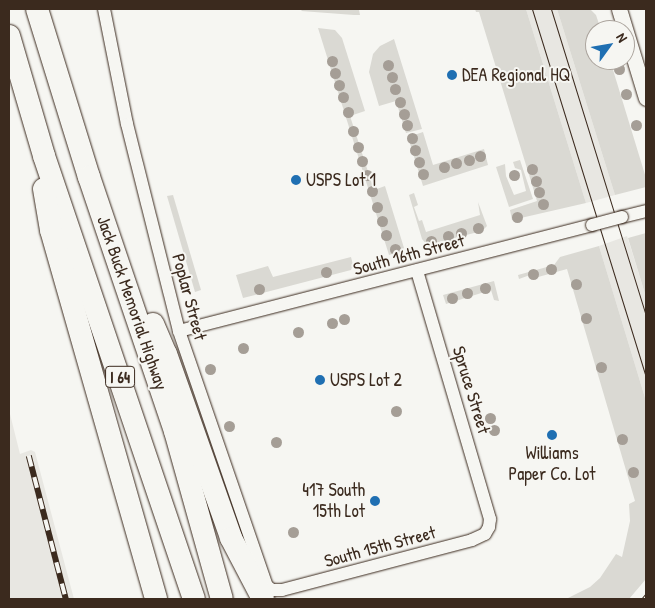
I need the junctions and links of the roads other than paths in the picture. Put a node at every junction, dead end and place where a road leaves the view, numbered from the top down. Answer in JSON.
{"nodes":[{"id":1,"x":37,"y":9,"type":"edge"},
{"id":2,"x":104,"y":9,"type":"edge"},
{"id":3,"x":619,"y":9,"type":"edge"},
{"id":4,"x":9,"y":36,"type":"edge"},
{"id":5,"x":646,"y":98,"type":"edge"},
{"id":6,"x":44,"y":156,"type":"junction"},
{"id":7,"x":646,"y":211,"type":"edge"},
{"id":8,"x":417,"y":271,"type":"junction"},
{"id":9,"x":124,"y":278,"type":"junction"},
{"id":10,"x":179,"y":331,"type":"junction"},
{"id":11,"x":490,"y":519,"type":"joint"},
{"id":12,"x":265,"y":593,"type":"edge"},
{"id":13,"x":156,"y":599,"type":"edge"},
{"id":14,"x":194,"y":599,"type":"edge"},
{"id":15,"x":222,"y":599,"type":"edge"}],
"edges":[{"from":1,"to":9,"type":"highway","name":"Jack Buck Memorial Highway","number":"I 64"},
{"from":2,"to":10,"type":"street","name":"Poplar Street"},
{"from":3,"to":5,"type":"street"},
{"from":4,"to":6,"type":"highway","name":"Jack Buck Memorial Highway","number":"I 64"},
{"from":6,"to":13,"type":"highway"},
{"from":6,"to":14,"type":"highway","name":"Jack Buck Memorial Highway","number":"I 64"},
{"from":7,"to":8,"type":"street","name":"South 16th Street","bridge":true},
{"from":8,"to":10,"type":"street","name":"South 16th Street"},
{"from":8,"to":11,"type":"street","name":"Spruce Street"},
{"from":9,"to":12,"type":"highway"},
{"from":9,"to":15,"type":"highway","name":"Jack Buck Memorial Highway","number":"I 64"},
{"from":10,"to":12,"type":"street","name":"Poplar Street"},
{"from":11,"to":12,"type":"street","name":"South 15th Street"}]}
